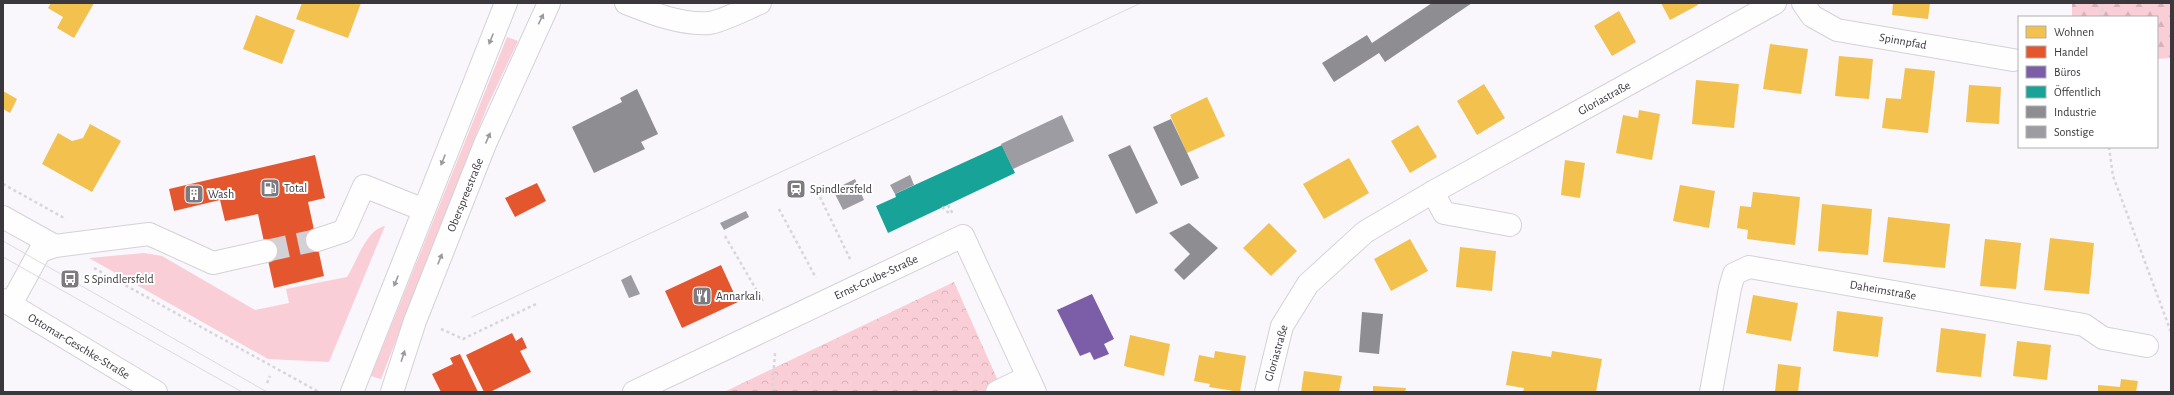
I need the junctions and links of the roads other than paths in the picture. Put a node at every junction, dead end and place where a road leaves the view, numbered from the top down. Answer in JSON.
{"nodes":[{"id":1,"x":506,"y":3,"type":"edge"},
{"id":2,"x":549,"y":3,"type":"edge"},
{"id":3,"x":626,"y":3,"type":"edge"},
{"id":4,"x":760,"y":3,"type":"edge"},
{"id":5,"x":1775,"y":3,"type":"edge"},
{"id":6,"x":1803,"y":3,"type":"edge"},
{"id":7,"x":2013,"y":60,"type":"dead end"},
{"id":8,"x":1433,"y":192,"type":"junction"},
{"id":9,"x":424,"y":210,"type":"junction"},
{"id":10,"x":3,"y":217,"type":"edge"},
{"id":11,"x":1510,"y":225,"type":"dead end"},
{"id":12,"x":317,"y":240,"type":"tunnel mouth"},
{"id":13,"x":55,"y":246,"type":"junction"},
{"id":14,"x":266,"y":251,"type":"tunnel mouth"},
{"id":15,"x":7,"y":302,"type":"edge"},
{"id":16,"x":2147,"y":346,"type":"dead end"},
{"id":17,"x":1031,"y":385,"type":"edge"},
{"id":18,"x":156,"y":392,"type":"edge"},
{"id":19,"x":352,"y":392,"type":"edge"},
{"id":20,"x":392,"y":392,"type":"edge"},
{"id":21,"x":634,"y":392,"type":"edge"},
{"id":22,"x":997,"y":392,"type":"edge"},
{"id":23,"x":1266,"y":392,"type":"edge"},
{"id":24,"x":1711,"y":392,"type":"edge"}],
"edges":[{"from":1,"to":9,"type":"street","one_way":true},
{"from":20,"to":2,"type":"street","name":"Oberspreestraße","one_way":true},
{"from":3,"to":4,"type":"street"},
{"from":5,"to":8,"type":"street","name":"Gloriastraße"},
{"from":6,"to":7,"type":"street","name":"Spinnpfad"},
{"from":8,"to":11,"type":"street"},
{"from":8,"to":23,"type":"street","name":"Gloriastraße"},
{"from":9,"to":12,"type":"street"},
{"from":9,"to":19,"type":"street","one_way":true},
{"from":10,"to":13,"type":"street"},
{"from":13,"to":14,"type":"street"},
{"from":13,"to":15,"type":"street"},
{"from":15,"to":18,"type":"street","name":"Ottomar-Geschke-Straße"},
{"from":16,"to":24,"type":"street","name":"Daheimstraße"},
{"from":17,"to":21,"type":"street","name":"Ernst-Grube-Straße"},
{"from":17,"to":22,"type":"street"}]}
